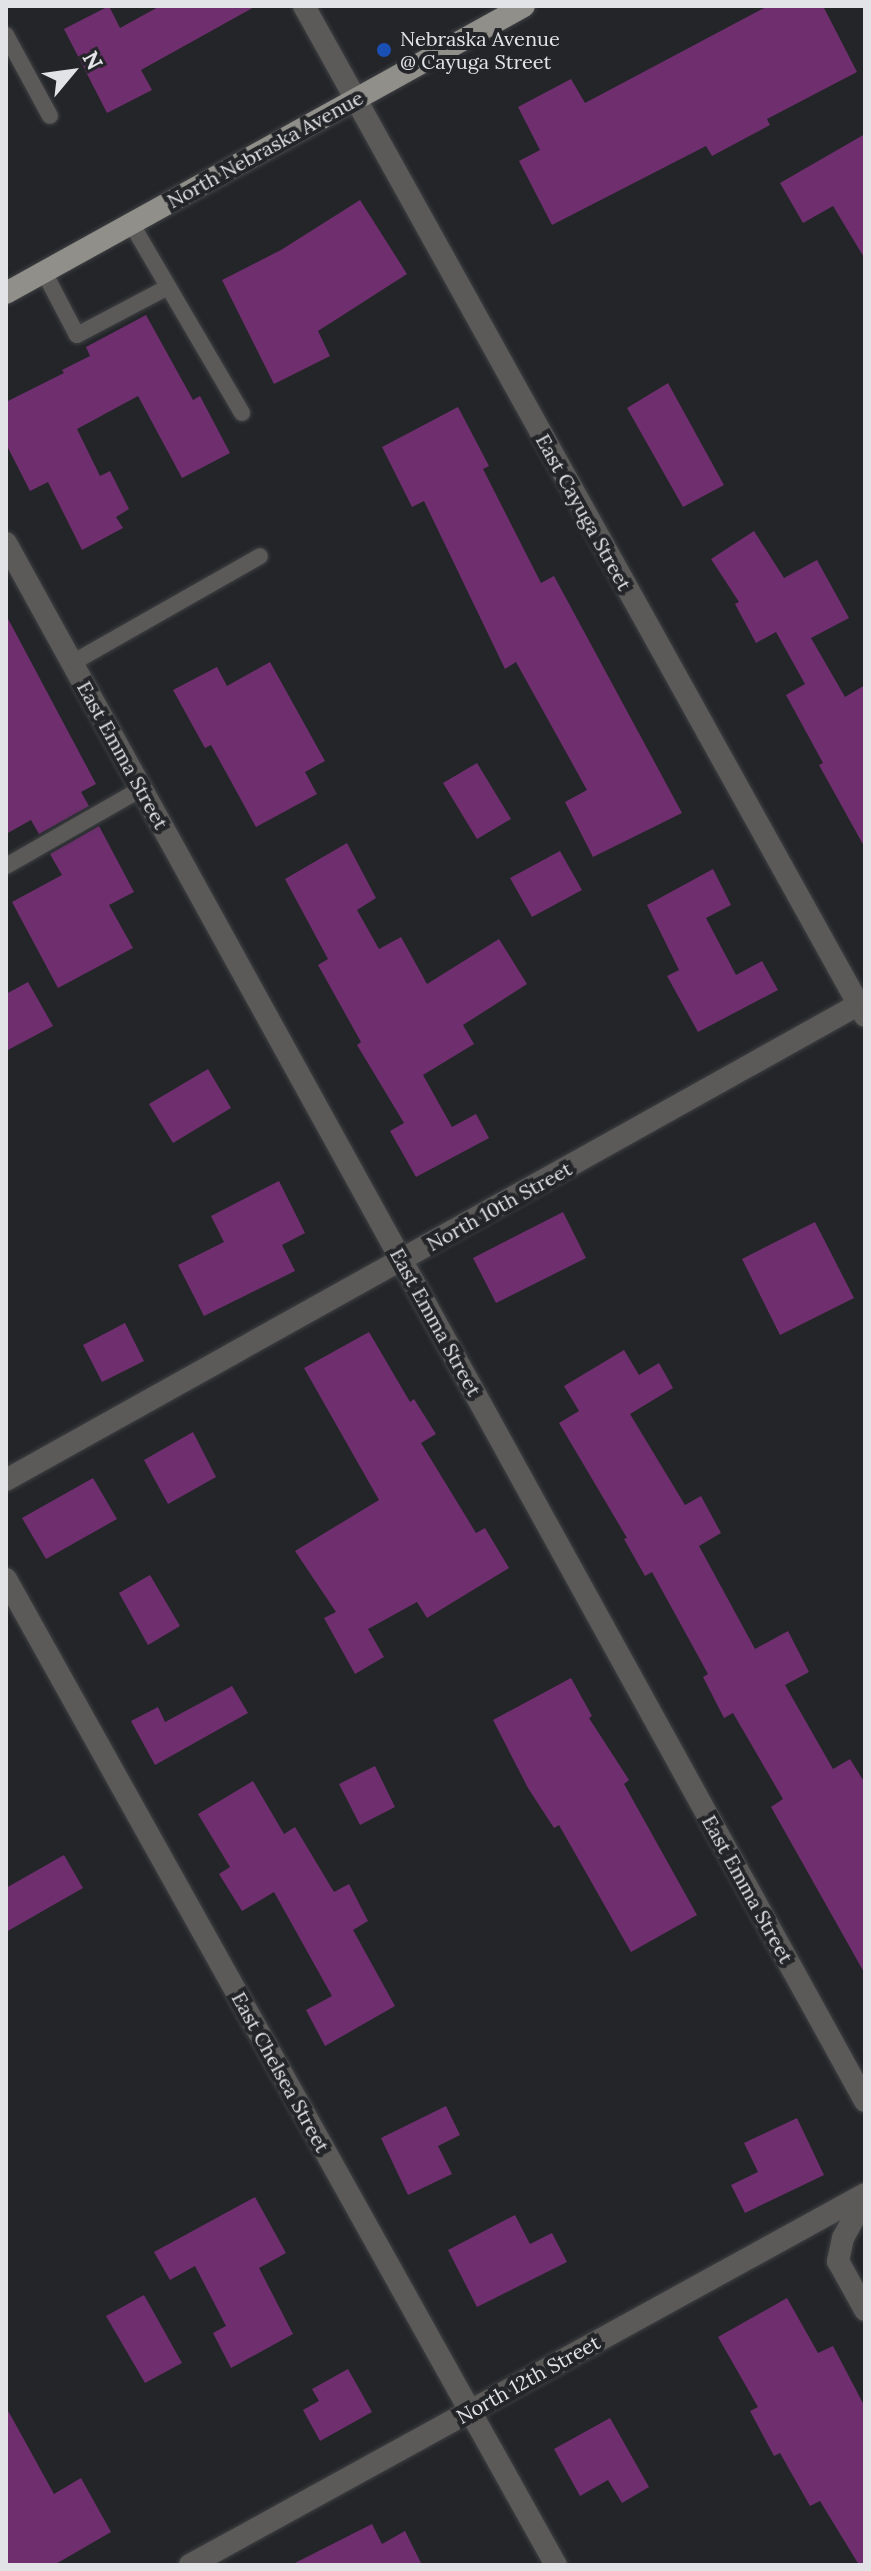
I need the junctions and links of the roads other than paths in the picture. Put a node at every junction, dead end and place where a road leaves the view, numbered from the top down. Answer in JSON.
{"nodes":[{"id":1,"x":304,"y":6,"type":"edge"},
{"id":2,"x":524,"y":6,"type":"edge"},
{"id":3,"x":6,"y":35,"type":"edge"},
{"id":4,"x":354,"y":100,"type":"junction"},
{"id":5,"x":50,"y":116,"type":"dead end"},
{"id":6,"x":131,"y":223,"type":"junction"},
{"id":7,"x":44,"y":272,"type":"junction"},
{"id":8,"x":168,"y":287,"type":"junction"},
{"id":9,"x":6,"y":293,"type":"edge"},
{"id":10,"x":242,"y":413,"type":"dead end"},
{"id":11,"x":8,"y":553,"type":"edge"},
{"id":12,"x":260,"y":556,"type":"dead end"},
{"id":13,"x":72,"y":663,"type":"junction"},
{"id":14,"x":141,"y":789,"type":"junction"},
{"id":15,"x":6,"y":866,"type":"edge"},
{"id":16,"x":863,"y":1007,"type":"edge"},
{"id":17,"x":402,"y":1261,"type":"junction"},
{"id":18,"x":6,"y":1480,"type":"edge"},
{"id":19,"x":6,"y":1579,"type":"edge"},
{"id":20,"x":865,"y":2101,"type":"edge"},
{"id":21,"x":865,"y":2196,"type":"edge"},
{"id":22,"x":865,"y":2310,"type":"edge"},
{"id":23,"x":471,"y":2411,"type":"junction"},
{"id":24,"x":190,"y":2565,"type":"edge"},
{"id":25,"x":556,"y":2565,"type":"edge"}],
"edges":[{"from":1,"to":4,"type":"street","name":"East Cayuga Street"},
{"from":2,"to":4,"type":"main road","name":"North Nebraska Avenue"},
{"from":3,"to":5,"type":"lane"},
{"from":4,"to":6,"type":"main road","name":"North Nebraska Avenue"},
{"from":4,"to":16,"type":"street","name":"East Cayuga Street"},
{"from":6,"to":7,"type":"main road","name":"North Nebraska Avenue"},
{"from":6,"to":8,"type":"lane"},
{"from":7,"to":8,"type":"lane"},
{"from":7,"to":9,"type":"main road","name":"North Nebraska Avenue"},
{"from":8,"to":10,"type":"lane"},
{"from":11,"to":13,"type":"street","name":"East Emma Street"},
{"from":12,"to":13,"type":"lane"},
{"from":13,"to":14,"type":"street","name":"East Emma Street"},
{"from":14,"to":15,"type":"lane"},
{"from":14,"to":17,"type":"street","name":"East Emma Street"},
{"from":16,"to":17,"type":"street","name":"North 10th Street"},
{"from":17,"to":18,"type":"street","name":"North 10th Street"},
{"from":17,"to":20,"type":"street","name":"East Emma Street"},
{"from":19,"to":23,"type":"street","name":"East Chelsea Street"},
{"from":21,"to":22,"type":"street"},
{"from":21,"to":23,"type":"street","name":"North 12th Street"},
{"from":23,"to":24,"type":"street","name":"North 12th Street"},
{"from":23,"to":25,"type":"street","name":"East Chelsea Street"}]}
